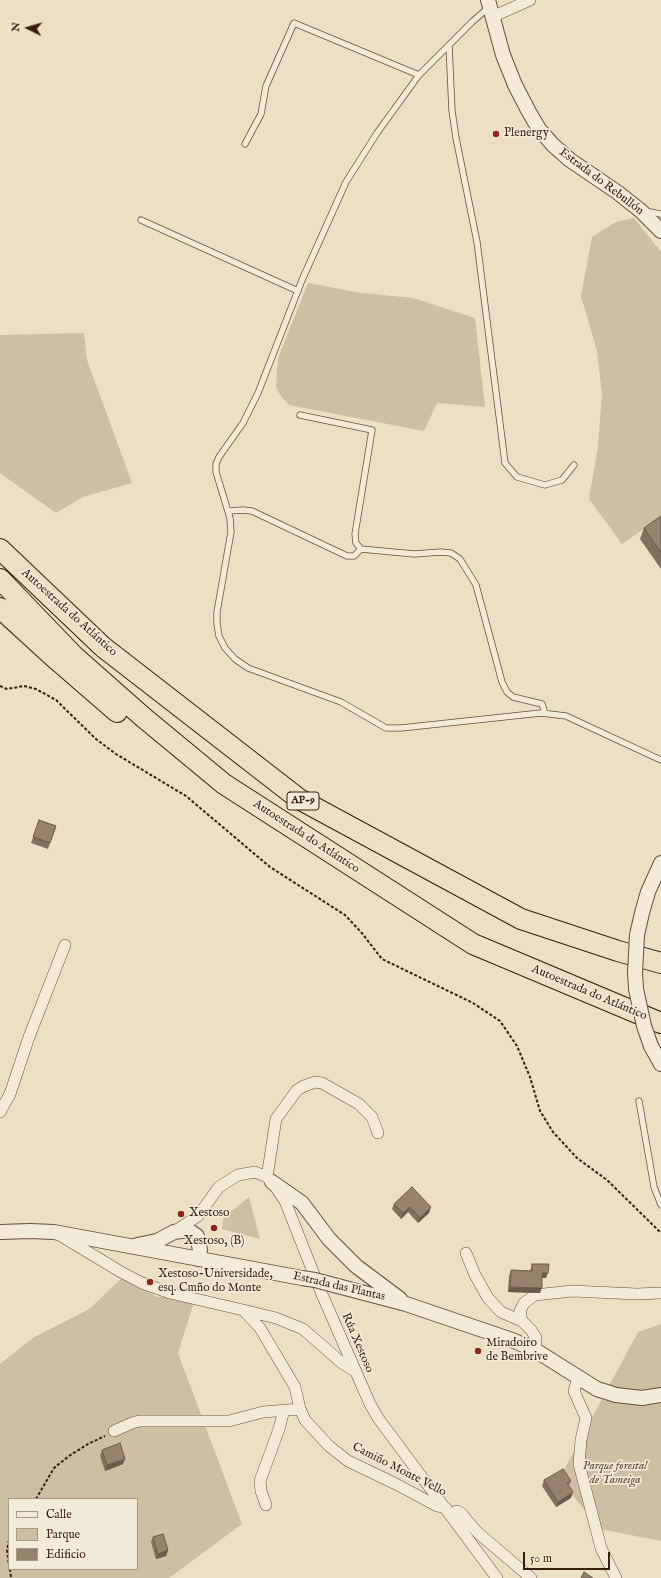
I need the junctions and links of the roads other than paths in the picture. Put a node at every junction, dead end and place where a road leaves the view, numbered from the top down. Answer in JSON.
{"nodes":[{"id":1,"x":530,"y":0,"type":"edge"},
{"id":2,"x":490,"y":8,"type":"edge"},
{"id":3,"x":449,"y":45,"type":"junction"},
{"id":4,"x":419,"y":75,"type":"junction"},
{"id":5,"x":245,"y":144,"type":"dead end"},
{"id":6,"x":641,"y":211,"type":"junction"},
{"id":7,"x":661,"y":214,"type":"edge"},
{"id":8,"x":141,"y":220,"type":"dead end"},
{"id":9,"x":661,"y":231,"type":"edge"},
{"id":10,"x":298,"y":291,"type":"junction"},
{"id":11,"x":300,"y":416,"type":"dead end"},
{"id":12,"x":574,"y":465,"type":"dead end"},
{"id":13,"x":229,"y":511,"type":"junction"},
{"id":14,"x":0,"y":549,"type":"edge"},
{"id":15,"x":361,"y":550,"type":"junction"},
{"id":16,"x":0,"y":579,"type":"edge"},
{"id":17,"x":0,"y":608,"type":"edge"},
{"id":18,"x":545,"y":713,"type":"junction"},
{"id":19,"x":661,"y":760,"type":"edge"},
{"id":20,"x":224,"y":784,"type":"junction"},
{"id":21,"x":661,"y":863,"type":"edge"},
{"id":22,"x":65,"y":945,"type":"dead end"},
{"id":23,"x":661,"y":963,"type":"edge"},
{"id":24,"x":661,"y":1023,"type":"edge"},
{"id":25,"x":661,"y":1064,"type":"edge"},
{"id":26,"x":639,"y":1101,"type":"dead end"},
{"id":27,"x":0,"y":1112,"type":"edge"},
{"id":28,"x":378,"y":1133,"type":"dead end"},
{"id":29,"x":269,"y":1180,"type":"junction"},
{"id":30,"x":661,"y":1205,"type":"edge"},
{"id":31,"x":198,"y":1216,"type":"junction"},
{"id":32,"x":0,"y":1232,"type":"edge"},
{"id":33,"x":54,"y":1232,"type":"junction"},
{"id":34,"x":171,"y":1234,"type":"junction"},
{"id":35,"x":197,"y":1236,"type":"junction"},
{"id":36,"x":131,"y":1246,"type":"junction"},
{"id":37,"x":164,"y":1253,"type":"junction"},
{"id":38,"x":466,"y":1253,"type":"dead end"},
{"id":39,"x":198,"y":1259,"type":"junction"},
{"id":40,"x":661,"y":1293,"type":"edge"},
{"id":41,"x":406,"y":1304,"type":"junction"},
{"id":42,"x":243,"y":1310,"type":"junction"},
{"id":43,"x":522,"y":1321,"type":"junction"},
{"id":44,"x":535,"y":1350,"type":"junction"},
{"id":45,"x":355,"y":1372,"type":"junction"},
{"id":46,"x":578,"y":1378,"type":"junction"},
{"id":47,"x":661,"y":1395,"type":"edge"},
{"id":48,"x":300,"y":1408,"type":"junction"},
{"id":49,"x":284,"y":1410,"type":"junction"},
{"id":50,"x":114,"y":1431,"type":"road end"},
{"id":51,"x":266,"y":1505,"type":"dead end"},
{"id":52,"x":448,"y":1511,"type":"junction"},
{"id":53,"x":497,"y":1578,"type":"edge"},
{"id":54,"x":531,"y":1578,"type":"edge"},
{"id":55,"x":616,"y":1578,"type":"edge"}],
"edges":[{"from":1,"to":2,"type":"street"},
{"from":2,"to":3,"type":"lane"},
{"from":2,"to":6,"type":"street","name":"Estrada do Rebullón"},
{"from":3,"to":4,"type":"lane"},
{"from":3,"to":12,"type":"lane"},
{"from":4,"to":5,"type":"lane"},
{"from":4,"to":10,"type":"lane"},
{"from":6,"to":7,"type":"lane"},
{"from":6,"to":9,"type":"street","name":"Estrada do Rebullón"},
{"from":8,"to":10,"type":"lane"},
{"from":10,"to":13,"type":"lane"},
{"from":11,"to":15,"type":"lane"},
{"from":13,"to":15,"type":"lane"},
{"from":13,"to":18,"type":"lane"},
{"from":14,"to":23,"type":"highway","name":"Autoestrada do Atlántico","number":"AP-9"},
{"from":15,"to":18,"type":"lane"},
{"from":16,"to":20,"type":"highway","name":"Autoestrada do Atlántico","number":"AP-9"},
{"from":17,"to":20,"type":"highway"},
{"from":18,"to":19,"type":"lane"},
{"from":20,"to":24,"type":"highway","name":"Autoestrada do Atlántico","number":"AP-9"},
{"from":21,"to":25,"type":"street","bridge":true},
{"from":22,"to":27,"type":"street"},
{"from":26,"to":30,"type":"lane"},
{"from":28,"to":29,"type":"street"},
{"from":29,"to":31,"type":"street"},
{"from":29,"to":41,"type":"street"},
{"from":29,"to":45,"type":"street","name":"Rúa Xestoso"},
{"from":31,"to":34,"type":"street"},
{"from":31,"to":35,"type":"street"},
{"from":32,"to":33,"type":"street","name":"Estrada das Plantas"},
{"from":33,"to":36,"type":"street","name":"Estrada das Plantas"},
{"from":33,"to":42,"type":"street"},
{"from":34,"to":35,"type":"street"},
{"from":34,"to":36,"type":"street"},
{"from":34,"to":37,"type":"street"},
{"from":35,"to":39,"type":"street"},
{"from":36,"to":37,"type":"street","name":"Estrada das Plantas"},
{"from":37,"to":39,"type":"street","name":"Estrada das Plantas"},
{"from":38,"to":43,"type":"street"},
{"from":39,"to":41,"type":"street","name":"Estrada das Plantas","bridge":true},
{"from":40,"to":43,"type":"street"},
{"from":41,"to":44,"type":"street","name":"Estrada das Plantas"},
{"from":42,"to":45,"type":"street"},
{"from":42,"to":48,"type":"street","name":"Camiño Monte Vello"},
{"from":43,"to":44,"type":"street"},
{"from":44,"to":46,"type":"street","name":"Estrada das Plantas"},
{"from":45,"to":52,"type":"street","name":"Rúa Xestoso"},
{"from":46,"to":47,"type":"street","name":"Estrada das Plantas"},
{"from":46,"to":55,"type":"street"},
{"from":48,"to":49,"type":"street"},
{"from":48,"to":52,"type":"street","name":"Camiño Monte Vello"},
{"from":49,"to":50,"type":"street"},
{"from":49,"to":51,"type":"street"},
{"from":52,"to":53,"type":"street","name":"Rúa Xestoso"},
{"from":52,"to":54,"type":"street","name":"Camiño Monte Vello"}]}
